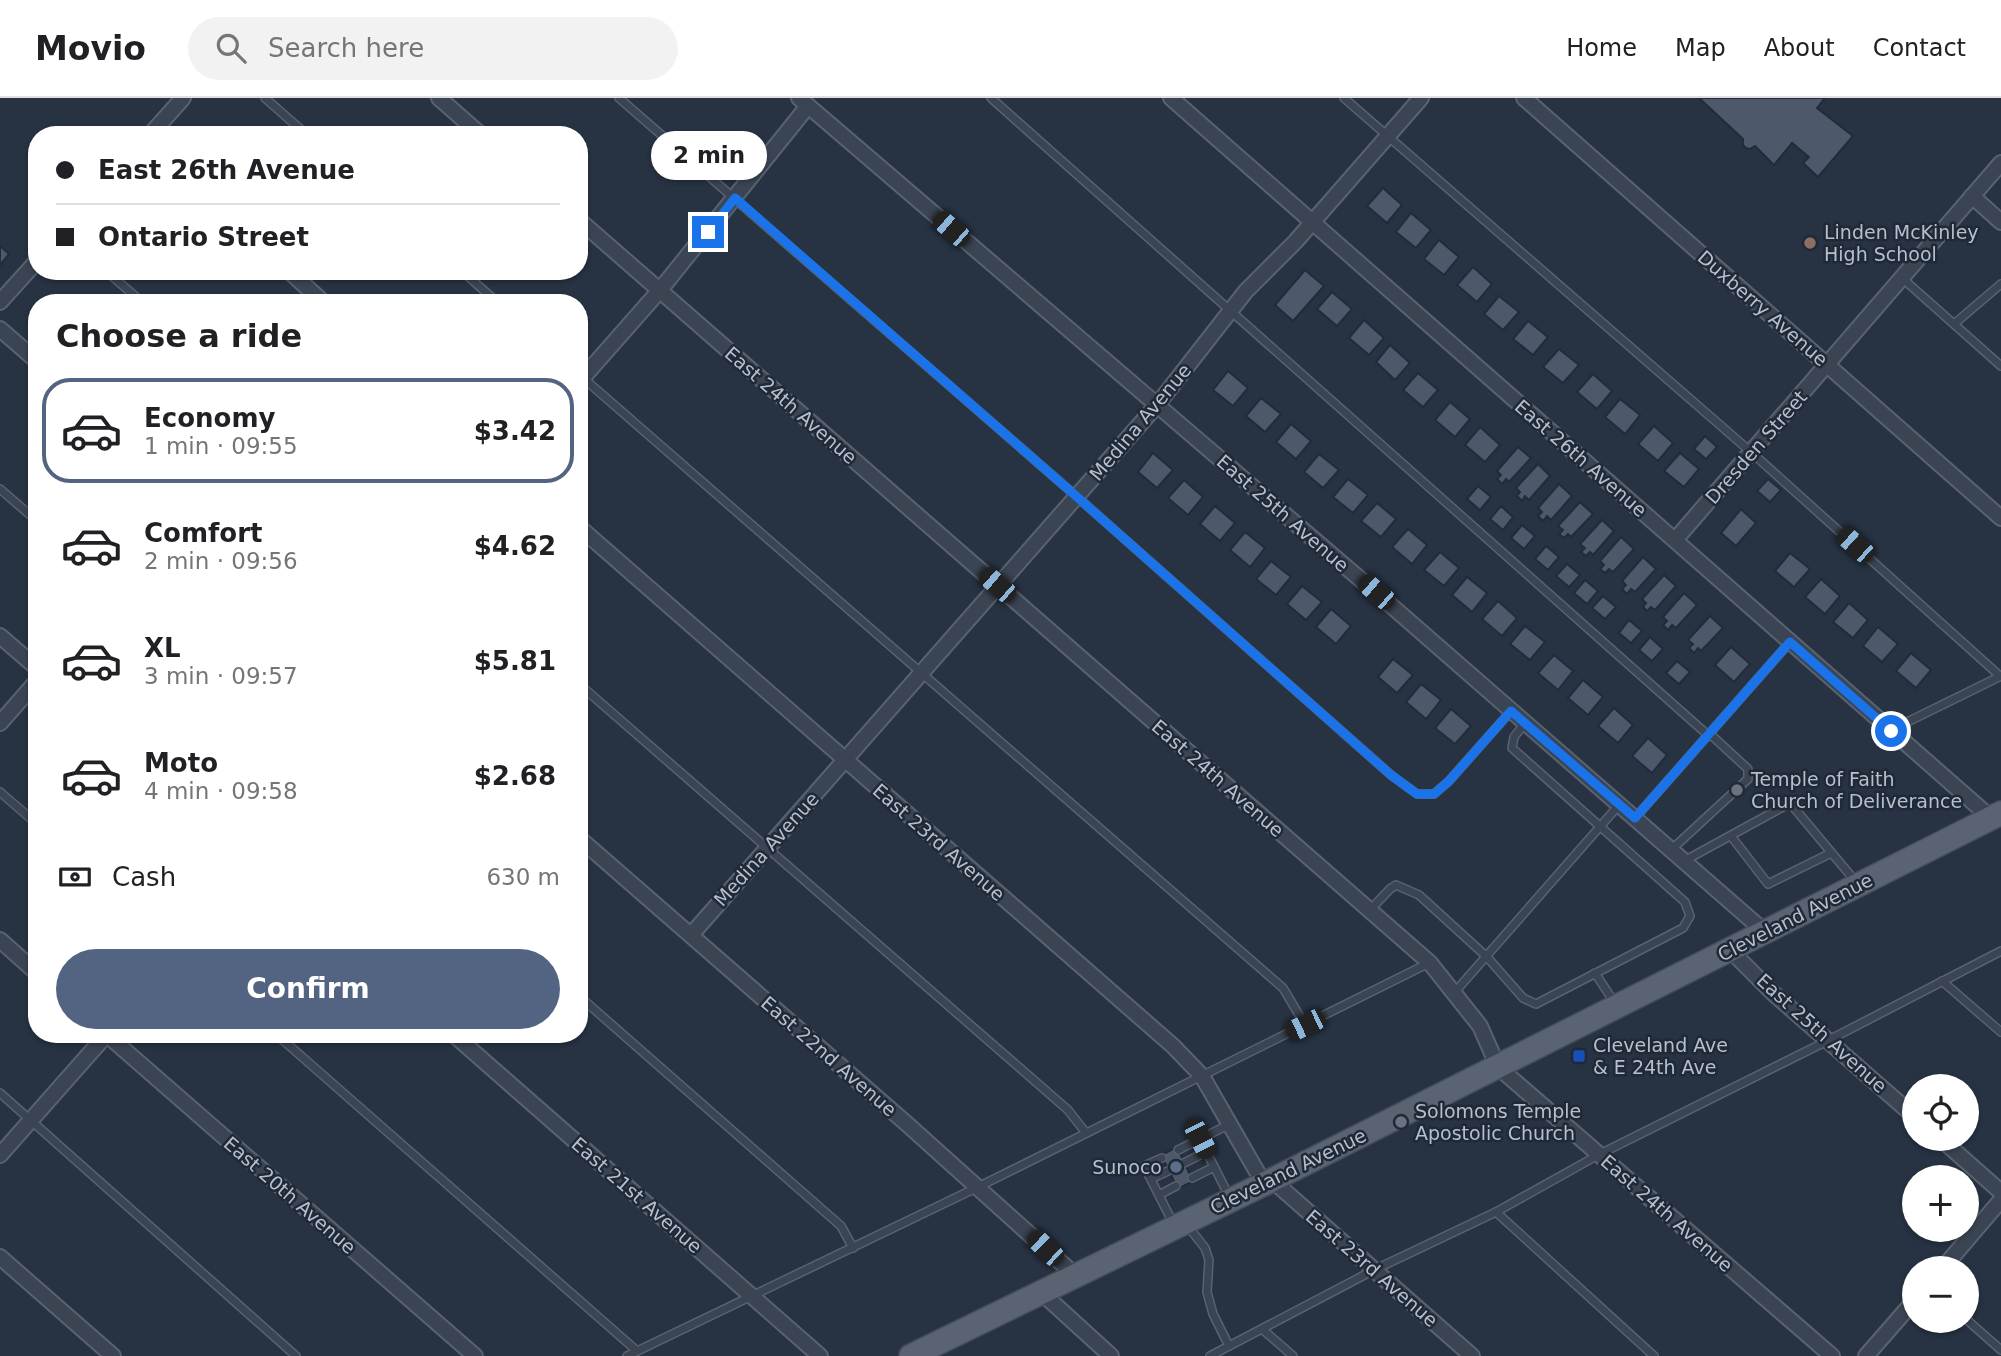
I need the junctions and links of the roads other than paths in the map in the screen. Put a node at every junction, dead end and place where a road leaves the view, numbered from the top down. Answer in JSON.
{"nodes":[{"id":1,"x":183,"y":98,"type":"edge"},
{"id":2,"x":265,"y":98,"type":"edge"},
{"id":3,"x":439,"y":98,"type":"edge"},
{"id":4,"x":620,"y":98,"type":"edge"},
{"id":5,"x":991,"y":98,"type":"edge"},
{"id":6,"x":1171,"y":98,"type":"edge"},
{"id":7,"x":1344,"y":98,"type":"edge"},
{"id":8,"x":1421,"y":98,"type":"edge"},
{"id":9,"x":1530,"y":100,"type":"edge"},
{"id":10,"x":805,"y":101,"type":"edge"},
{"id":11,"x":158,"y":126,"type":"edge"},
{"id":12,"x":297,"y":126,"type":"edge"},
{"id":13,"x":471,"y":126,"type":"edge"},
{"id":14,"x":1387,"y":136,"type":"junction"},
{"id":15,"x":2001,"y":163,"type":"edge"},
{"id":16,"x":1972,"y":196,"type":"junction"},
{"id":17,"x":735,"y":198,"type":"junction"},
{"id":18,"x":1312,"y":222,"type":"junction"},
{"id":19,"x":2001,"y":222,"type":"edge"},
{"id":20,"x":588,"y":228,"type":"edge"},
{"id":21,"x":28,"y":271,"type":"edge"},
{"id":22,"x":1902,"y":278,"type":"junction"},
{"id":23,"x":116,"y":280,"type":"edge"},
{"id":24,"x":299,"y":280,"type":"edge"},
{"id":25,"x":472,"y":280,"type":"edge"},
{"id":26,"x":2001,"y":284,"type":"edge"},
{"id":27,"x":660,"y":290,"type":"junction"},
{"id":28,"x":133,"y":294,"type":"edge"},
{"id":29,"x":314,"y":294,"type":"edge"},
{"id":30,"x":488,"y":294,"type":"edge"},
{"id":31,"x":0,"y":302,"type":"edge"},
{"id":32,"x":1230,"y":312,"type":"junction"},
{"id":33,"x":1954,"y":324,"type":"junction"},
{"id":34,"x":0,"y":329,"type":"edge"},
{"id":35,"x":28,"y":354,"type":"edge"},
{"id":36,"x":1827,"y":365,"type":"junction"},
{"id":37,"x":2001,"y":366,"type":"edge"},
{"id":38,"x":588,"y":370,"type":"edge"},
{"id":39,"x":588,"y":384,"type":"edge"},
{"id":40,"x":1157,"y":405,"type":"junction"},
{"id":41,"x":1751,"y":452,"type":"junction"},
{"id":42,"x":0,"y":489,"type":"edge"},
{"id":43,"x":1076,"y":496,"type":"junction"},
{"id":44,"x":28,"y":513,"type":"edge"},
{"id":45,"x":2001,"y":518,"type":"edge"},
{"id":46,"x":588,"y":535,"type":"edge"},
{"id":47,"x":1675,"y":540,"type":"junction"},
{"id":48,"x":997,"y":585,"type":"junction"},
{"id":49,"x":0,"y":636,"type":"edge"},
{"id":50,"x":1790,"y":642,"type":"junction"},
{"id":51,"x":28,"y":660,"type":"edge"},
{"id":52,"x":922,"y":673,"type":"junction"},
{"id":53,"x":2001,"y":676,"type":"edge"},
{"id":54,"x":28,"y":691,"type":"edge"},
{"id":55,"x":588,"y":692,"type":"edge"},
{"id":56,"x":1511,"y":711,"type":"junction"},
{"id":57,"x":0,"y":723,"type":"edge"},
{"id":58,"x":1525,"y":723,"type":"junction"},
{"id":59,"x":1891,"y":731,"type":"junction"},
{"id":60,"x":1710,"y":735,"type":"junction"},
{"id":61,"x":845,"y":760,"type":"junction"},
{"id":62,"x":0,"y":792,"type":"edge"},
{"id":63,"x":1619,"y":805,"type":"junction"},
{"id":64,"x":28,"y":816,"type":"edge"},
{"id":65,"x":1635,"y":818,"type":"junction"},
{"id":66,"x":1997,"y":818,"type":"edge"},
{"id":67,"x":1600,"y":827,"type":"junction"},
{"id":68,"x":1731,"y":836,"type":"junction"},
{"id":69,"x":588,"y":846,"type":"edge"},
{"id":70,"x":766,"y":849,"type":"junction"},
{"id":71,"x":1671,"y":850,"type":"junction"},
{"id":72,"x":1831,"y":853,"type":"junction"},
{"id":73,"x":1684,"y":861,"type":"junction"},
{"id":74,"x":1858,"y":885,"type":"junction"},
{"id":75,"x":1370,"y":910,"type":"junction"},
{"id":76,"x":1765,"y":932,"type":"junction"},
{"id":77,"x":691,"y":935,"type":"junction"},
{"id":78,"x":0,"y":940,"type":"edge"},
{"id":79,"x":1730,"y":950,"type":"junction"},
{"id":80,"x":2001,"y":951,"type":"edge"},
{"id":81,"x":1487,"y":957,"type":"junction"},
{"id":82,"x":1430,"y":963,"type":"junction"},
{"id":83,"x":28,"y":965,"type":"edge"},
{"id":84,"x":1595,"y":973,"type":"junction"},
{"id":85,"x":1942,"y":981,"type":"junction"},
{"id":86,"x":1454,"y":993,"type":"junction"},
{"id":87,"x":588,"y":1004,"type":"edge"},
{"id":88,"x":1617,"y":1007,"type":"junction"},
{"id":89,"x":1305,"y":1025,"type":"junction"},
{"id":90,"x":2001,"y":1032,"type":"edge"},
{"id":91,"x":1829,"y":1040,"type":"junction"},
{"id":92,"x":99,"y":1043,"type":"edge"},
{"id":93,"x":117,"y":1043,"type":"edge"},
{"id":94,"x":286,"y":1043,"type":"edge"},
{"id":95,"x":463,"y":1043,"type":"edge"},
{"id":96,"x":1498,"y":1066,"type":"junction"},
{"id":97,"x":1202,"y":1076,"type":"junction"},
{"id":98,"x":0,"y":1093,"type":"edge"},
{"id":99,"x":1902,"y":1105,"type":"edge"},
{"id":100,"x":31,"y":1120,"type":"junction"},
{"id":101,"x":1231,"y":1124,"type":"junction"},
{"id":102,"x":1087,"y":1133,"type":"junction"},
{"id":103,"x":1200,"y":1139,"type":"junction"},
{"id":104,"x":1178,"y":1150,"type":"dead end"},
{"id":105,"x":1955,"y":1151,"type":"edge"},
{"id":106,"x":1206,"y":1152,"type":"junction"},
{"id":107,"x":1600,"y":1154,"type":"junction"},
{"id":108,"x":0,"y":1155,"type":"edge"},
{"id":109,"x":1162,"y":1158,"type":"dead end"},
{"id":110,"x":1184,"y":1163,"type":"dead end"},
{"id":111,"x":1214,"y":1167,"type":"junction"},
{"id":112,"x":1168,"y":1171,"type":"dead end"},
{"id":113,"x":1192,"y":1178,"type":"dead end"},
{"id":114,"x":1151,"y":1180,"type":"junction"},
{"id":115,"x":1268,"y":1182,"type":"junction"},
{"id":116,"x":1176,"y":1186,"type":"dead end"},
{"id":117,"x":978,"y":1187,"type":"junction"},
{"id":118,"x":2001,"y":1192,"type":"edge"},
{"id":119,"x":1159,"y":1195,"type":"junction"},
{"id":120,"x":1231,"y":1200,"type":"junction"},
{"id":121,"x":2001,"y":1200,"type":"edge"},
{"id":122,"x":1496,"y":1212,"type":"junction"},
{"id":123,"x":1180,"y":1224,"type":"junction"},
{"id":124,"x":853,"y":1248,"type":"junction"},
{"id":125,"x":1953,"y":1256,"type":"edge"},
{"id":126,"x":0,"y":1257,"type":"edge"},
{"id":127,"x":1374,"y":1270,"type":"junction"},
{"id":128,"x":1076,"y":1276,"type":"junction"},
{"id":129,"x":1042,"y":1293,"type":"junction"},
{"id":130,"x":753,"y":1296,"type":"junction"},
{"id":131,"x":1902,"y":1315,"type":"edge"},
{"id":132,"x":1262,"y":1329,"type":"junction"},
{"id":133,"x":1979,"y":1331,"type":"edge"},
{"id":134,"x":1229,"y":1346,"type":"junction"},
{"id":135,"x":2001,"y":1350,"type":"edge"},
{"id":136,"x":637,"y":1351,"type":"junction"},
{"id":137,"x":113,"y":1356,"type":"edge"},
{"id":138,"x":296,"y":1356,"type":"edge"},
{"id":139,"x":475,"y":1356,"type":"edge"},
{"id":140,"x":627,"y":1356,"type":"edge"},
{"id":141,"x":820,"y":1356,"type":"edge"},
{"id":142,"x":911,"y":1356,"type":"edge"},
{"id":143,"x":1111,"y":1356,"type":"edge"},
{"id":144,"x":1210,"y":1356,"type":"edge"},
{"id":145,"x":1293,"y":1356,"type":"edge"},
{"id":146,"x":1472,"y":1356,"type":"edge"},
{"id":147,"x":1654,"y":1356,"type":"edge"},
{"id":148,"x":1832,"y":1356,"type":"edge"},
{"id":149,"x":1866,"y":1356,"type":"edge"}],
"edges":[{"from":1,"to":11,"type":"street"},
{"from":2,"to":12,"type":"lane"},
{"from":3,"to":13,"type":"street"},
{"from":4,"to":17,"type":"lane"},
{"from":5,"to":32,"type":"lane"},
{"from":6,"to":18,"type":"street","name":"East 26th Avenue"},
{"from":7,"to":14,"type":"lane"},
{"from":8,"to":14,"type":"street","name":"Medina Avenue"},
{"from":9,"to":36,"type":"street","name":"Duxberry Avenue"},
{"from":10,"to":17,"type":"street"},
{"from":10,"to":40,"type":"street","name":"East 25th Avenue"},
{"from":14,"to":18,"type":"street","name":"Medina Avenue"},
{"from":14,"to":41,"type":"lane"},
{"from":15,"to":16,"type":"street","name":"Dresden Street"},
{"from":16,"to":19,"type":"street"},
{"from":16,"to":22,"type":"street","name":"Dresden Street"},
{"from":17,"to":27,"type":"street"},
{"from":17,"to":43,"type":"lane"},
{"from":18,"to":32,"type":"street","name":"Medina Avenue"},
{"from":18,"to":47,"type":"street","name":"East 26th Avenue"},
{"from":20,"to":27,"type":"street","name":"East 24th Avenue"},
{"from":21,"to":31,"type":"street"},
{"from":22,"to":33,"type":"lane"},
{"from":22,"to":36,"type":"street","name":"Dresden Street"},
{"from":23,"to":28,"type":"lane"},
{"from":24,"to":29,"type":"street"},
{"from":25,"to":30,"type":"lane"},
{"from":26,"to":33,"type":"lane"},
{"from":27,"to":38,"type":"street"},
{"from":27,"to":48,"type":"street","name":"East 24th Avenue"},
{"from":32,"to":40,"type":"street","name":"Medina Avenue"},
{"from":32,"to":60,"type":"lane"},
{"from":33,"to":37,"type":"lane"},
{"from":34,"to":35,"type":"street"},
{"from":36,"to":41,"type":"street","name":"Dresden Street"},
{"from":36,"to":45,"type":"street","name":"Duxberry Avenue"},
{"from":39,"to":52,"type":"lane"},
{"from":40,"to":43,"type":"street","name":"Medina Avenue"},
{"from":40,"to":56,"type":"street","name":"East 25th Avenue"},
{"from":41,"to":47,"type":"street","name":"Dresden Street"},
{"from":41,"to":53,"type":"lane"},
{"from":42,"to":44,"type":"lane"},
{"from":43,"to":48,"type":"street","name":"Medina Avenue"},
{"from":43,"to":56,"type":"lane"},
{"from":46,"to":61,"type":"street","name":"East 23rd Avenue"},
{"from":47,"to":50,"type":"street","name":"East 26th Avenue"},
{"from":48,"to":52,"type":"street","name":"Medina Avenue"},
{"from":48,"to":75,"type":"street","name":"East 24th Avenue"},
{"from":49,"to":51,"type":"street"},
{"from":50,"to":59,"type":"street","name":"East 26th Avenue"},
{"from":50,"to":60,"type":"lane"},
{"from":52,"to":61,"type":"street","name":"Medina Avenue"},
{"from":52,"to":89,"type":"lane"},
{"from":53,"to":59,"type":"lane"},
{"from":54,"to":57,"type":"street"},
{"from":55,"to":70,"type":"lane"},
{"from":56,"to":58,"type":"street","name":"East 25th Avenue"},
{"from":58,"to":63,"type":"street","name":"East 25th Avenue"},
{"from":58,"to":67,"type":"lane"},
{"from":59,"to":66,"type":"street","name":"East 26th Avenue"},
{"from":60,"to":65,"type":"lane"},
{"from":60,"to":71,"type":"lane"},
{"from":61,"to":70,"type":"street","name":"Medina Avenue"},
{"from":61,"to":97,"type":"street","name":"East 23rd Avenue"},
{"from":62,"to":64,"type":"lane"},
{"from":63,"to":65,"type":"street","name":"East 25th Avenue"},
{"from":63,"to":67,"type":"lane"},
{"from":65,"to":71,"type":"street","name":"East 25th Avenue"},
{"from":66,"to":74,"type":"main road","name":"Cleveland Avenue"},
{"from":67,"to":81,"type":"lane"},
{"from":67,"to":84,"type":"lane"},
{"from":68,"to":72,"type":"lane"},
{"from":68,"to":72,"type":"lane"},
{"from":68,"to":73,"type":"lane"},
{"from":69,"to":77,"type":"street","name":"East 22nd Avenue"},
{"from":70,"to":77,"type":"street","name":"Medina Avenue"},
{"from":70,"to":102,"type":"lane"},
{"from":71,"to":73,"type":"street","name":"East 25th Avenue"},
{"from":72,"to":74,"type":"lane"},
{"from":73,"to":76,"type":"street","name":"East 25th Avenue"},
{"from":74,"to":76,"type":"main road","name":"Cleveland Avenue"},
{"from":75,"to":81,"type":"lane"},
{"from":75,"to":82,"type":"street","name":"East 24th Avenue"},
{"from":76,"to":79,"type":"main road","name":"Cleveland Avenue"},
{"from":77,"to":117,"type":"street","name":"East 22nd Avenue"},
{"from":78,"to":83,"type":"street"},
{"from":79,"to":88,"type":"main road","name":"Cleveland Avenue"},
{"from":79,"to":91,"type":"street","name":"East 25th Avenue"},
{"from":80,"to":85,"type":"lane"},
{"from":81,"to":84,"type":"lane"},
{"from":81,"to":86,"type":"lane"},
{"from":82,"to":86,"type":"street","name":"East 24th Avenue"},
{"from":82,"to":89,"type":"lane"},
{"from":84,"to":88,"type":"lane"},
{"from":85,"to":90,"type":"lane"},
{"from":85,"to":91,"type":"lane"},
{"from":86,"to":96,"type":"street","name":"East 24th Avenue"},
{"from":87,"to":124,"type":"lane"},
{"from":88,"to":96,"type":"main road","name":"Cleveland Avenue"},
{"from":89,"to":97,"type":"lane"},
{"from":91,"to":99,"type":"street","name":"East 25th Avenue"},
{"from":91,"to":107,"type":"lane"},
{"from":92,"to":100,"type":"street"},
{"from":93,"to":139,"type":"street","name":"East 20th Avenue"},
{"from":94,"to":136,"type":"lane"},
{"from":95,"to":130,"type":"street","name":"East 21st Avenue"},
{"from":96,"to":107,"type":"street","name":"East 24th Avenue"},
{"from":96,"to":115,"type":"main road","name":"Cleveland Avenue"},
{"from":97,"to":101,"type":"street","name":"East 23rd Avenue"},
{"from":97,"to":102,"type":"lane"},
{"from":98,"to":100,"type":"lane"},
{"from":100,"to":108,"type":"street"},
{"from":100,"to":138,"type":"lane"},
{"from":101,"to":103,"type":"lane"},
{"from":101,"to":115,"type":"street","name":"East 23rd Avenue"},
{"from":102,"to":117,"type":"lane"},
{"from":103,"to":104,"type":"lane"},
{"from":103,"to":106,"type":"lane"},
{"from":105,"to":118,"type":"street"},
{"from":106,"to":110,"type":"lane"},
{"from":106,"to":111,"type":"lane"},
{"from":107,"to":122,"type":"lane"},
{"from":107,"to":148,"type":"street","name":"East 24th Avenue"},
{"from":109,"to":114,"type":"lane"},
{"from":111,"to":113,"type":"lane"},
{"from":111,"to":120,"type":"lane"},
{"from":112,"to":114,"type":"lane"},
{"from":114,"to":119,"type":"lane"},
{"from":115,"to":120,"type":"main road","name":"Cleveland Avenue"},
{"from":115,"to":127,"type":"street","name":"East 23rd Avenue"},
{"from":116,"to":119,"type":"lane"},
{"from":117,"to":124,"type":"lane"},
{"from":117,"to":128,"type":"street","name":"East 22nd Avenue"},
{"from":119,"to":123,"type":"lane"},
{"from":120,"to":123,"type":"main road","name":"Cleveland Avenue"},
{"from":121,"to":125,"type":"street"},
{"from":122,"to":127,"type":"lane"},
{"from":122,"to":147,"type":"lane"},
{"from":123,"to":128,"type":"main road","name":"Cleveland Avenue"},
{"from":123,"to":134,"type":"lane"},
{"from":124,"to":130,"type":"lane"},
{"from":126,"to":137,"type":"street"},
{"from":127,"to":132,"type":"lane"},
{"from":127,"to":146,"type":"street","name":"East 23rd Avenue"},
{"from":128,"to":129,"type":"main road","name":"Cleveland Avenue"},
{"from":129,"to":142,"type":"main road","name":"Cleveland Avenue"},
{"from":129,"to":143,"type":"street"},
{"from":130,"to":136,"type":"lane"},
{"from":130,"to":141,"type":"street","name":"East 21st Avenue"},
{"from":131,"to":149,"type":"street"},
{"from":132,"to":134,"type":"lane"},
{"from":132,"to":145,"type":"lane"},
{"from":133,"to":135,"type":"lane"},
{"from":134,"to":144,"type":"lane"},
{"from":136,"to":140,"type":"lane"}]}
